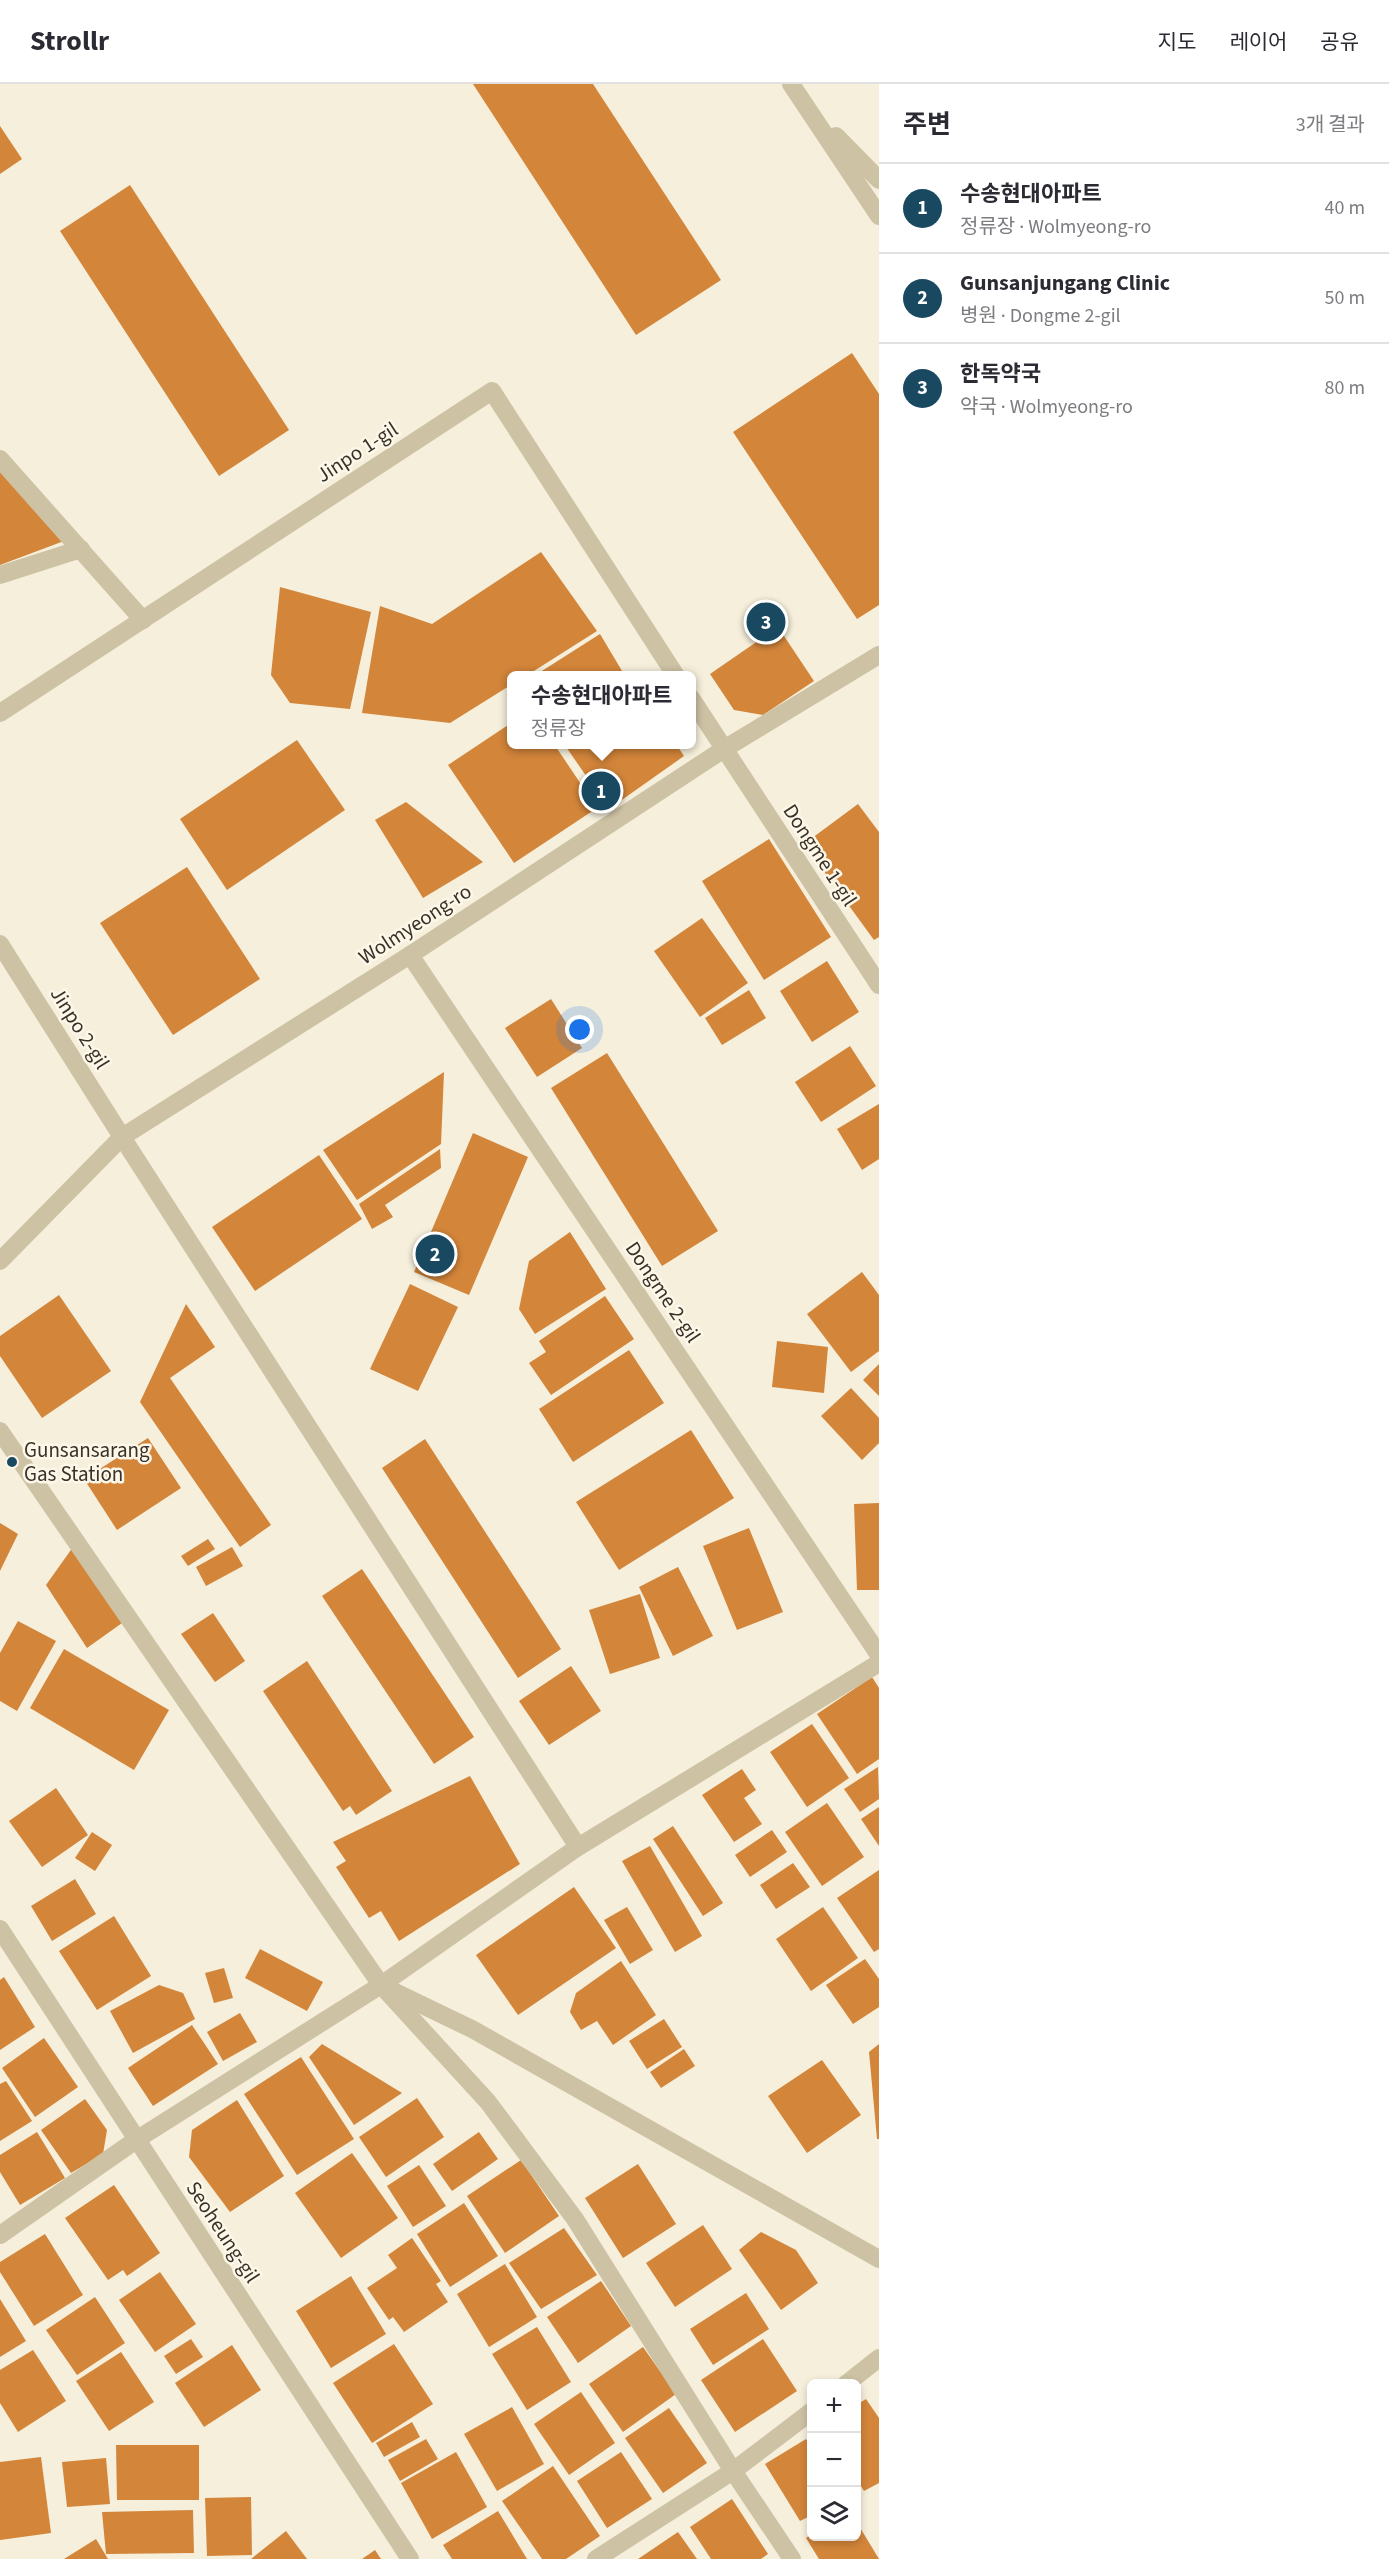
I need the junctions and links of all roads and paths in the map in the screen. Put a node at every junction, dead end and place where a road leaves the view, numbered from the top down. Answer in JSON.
{"nodes":[{"id":1,"x":791,"y":84,"type":"edge"},
{"id":2,"x":803,"y":101,"type":"junction"},
{"id":3,"x":879,"y":180,"type":"edge"},
{"id":4,"x":879,"y":216,"type":"edge"},
{"id":5,"x":0,"y":459,"type":"edge"},
{"id":6,"x":81,"y":549,"type":"junction"},
{"id":7,"x":0,"y":575,"type":"edge"},
{"id":8,"x":143,"y":620,"type":"junction"},
{"id":9,"x":879,"y":655,"type":"edge"},
{"id":10,"x":673,"y":671,"type":"edge"},
{"id":11,"x":696,"y":706,"type":"edge"},
{"id":12,"x":0,"y":713,"type":"edge"},
{"id":13,"x":724,"y":750,"type":"junction"},
{"id":14,"x":0,"y":944,"type":"edge"},
{"id":15,"x":410,"y":955,"type":"junction"},
{"id":16,"x":879,"y":985,"type":"edge"},
{"id":17,"x":122,"y":1137,"type":"junction"},
{"id":18,"x":0,"y":1261,"type":"edge"},
{"id":19,"x":0,"y":1431,"type":"edge"},
{"id":20,"x":879,"y":1655,"type":"edge"},
{"id":21,"x":879,"y":1663,"type":"edge"},
{"id":22,"x":578,"y":1847,"type":"junction"},
{"id":23,"x":0,"y":1929,"type":"edge"},
{"id":24,"x":381,"y":1985,"type":"junction"},
{"id":25,"x":136,"y":2140,"type":"junction"},
{"id":26,"x":0,"y":2235,"type":"edge"},
{"id":27,"x":879,"y":2259,"type":"edge"},
{"id":28,"x":879,"y":2358,"type":"edge"},
{"id":29,"x":852,"y":2379,"type":"edge"},
{"id":30,"x":807,"y":2414,"type":"edge"},
{"id":31,"x":733,"y":2471,"type":"junction"},
{"id":32,"x":410,"y":2559,"type":"edge"},
{"id":33,"x":596,"y":2559,"type":"edge"},
{"id":34,"x":792,"y":2559,"type":"edge"}],
"edges":[{"from":1,"to":2,"type":"street"},
{"from":2,"to":3,"type":"street"},
{"from":2,"to":4,"type":"street"},
{"from":5,"to":6,"type":"street"},
{"from":6,"to":7,"type":"street"},
{"from":6,"to":8,"type":"street"},
{"from":8,"to":10,"type":"street","name":"Jinpo 1-gil"},
{"from":8,"to":12,"type":"street"},
{"from":9,"to":13,"type":"street","name":"Wolmyeong-ro"},
{"from":11,"to":13,"type":"street"},
{"from":13,"to":15,"type":"street","name":"Wolmyeong-ro"},
{"from":13,"to":16,"type":"street","name":"Dongme 1-gil"},
{"from":14,"to":17,"type":"street","name":"Jinpo 2-gil"},
{"from":15,"to":17,"type":"street","name":"Wolmyeong-ro"},
{"from":15,"to":20,"type":"street","name":"Dongme 2-gil"},
{"from":17,"to":18,"type":"street","name":"Wolmyeong-ro"},
{"from":17,"to":22,"type":"street","name":"Jinpo 2-gil"},
{"from":19,"to":24,"type":"street"},
{"from":21,"to":22,"type":"street"},
{"from":22,"to":24,"type":"street"},
{"from":23,"to":25,"type":"street","name":"Seoheung-gil"},
{"from":24,"to":25,"type":"street"},
{"from":24,"to":27,"type":"street"},
{"from":24,"to":31,"type":"street"},
{"from":25,"to":26,"type":"street"},
{"from":25,"to":32,"type":"street","name":"Seoheung-gil"},
{"from":28,"to":29,"type":"street"},
{"from":30,"to":31,"type":"street"},
{"from":31,"to":33,"type":"street"},
{"from":31,"to":34,"type":"street"}]}
